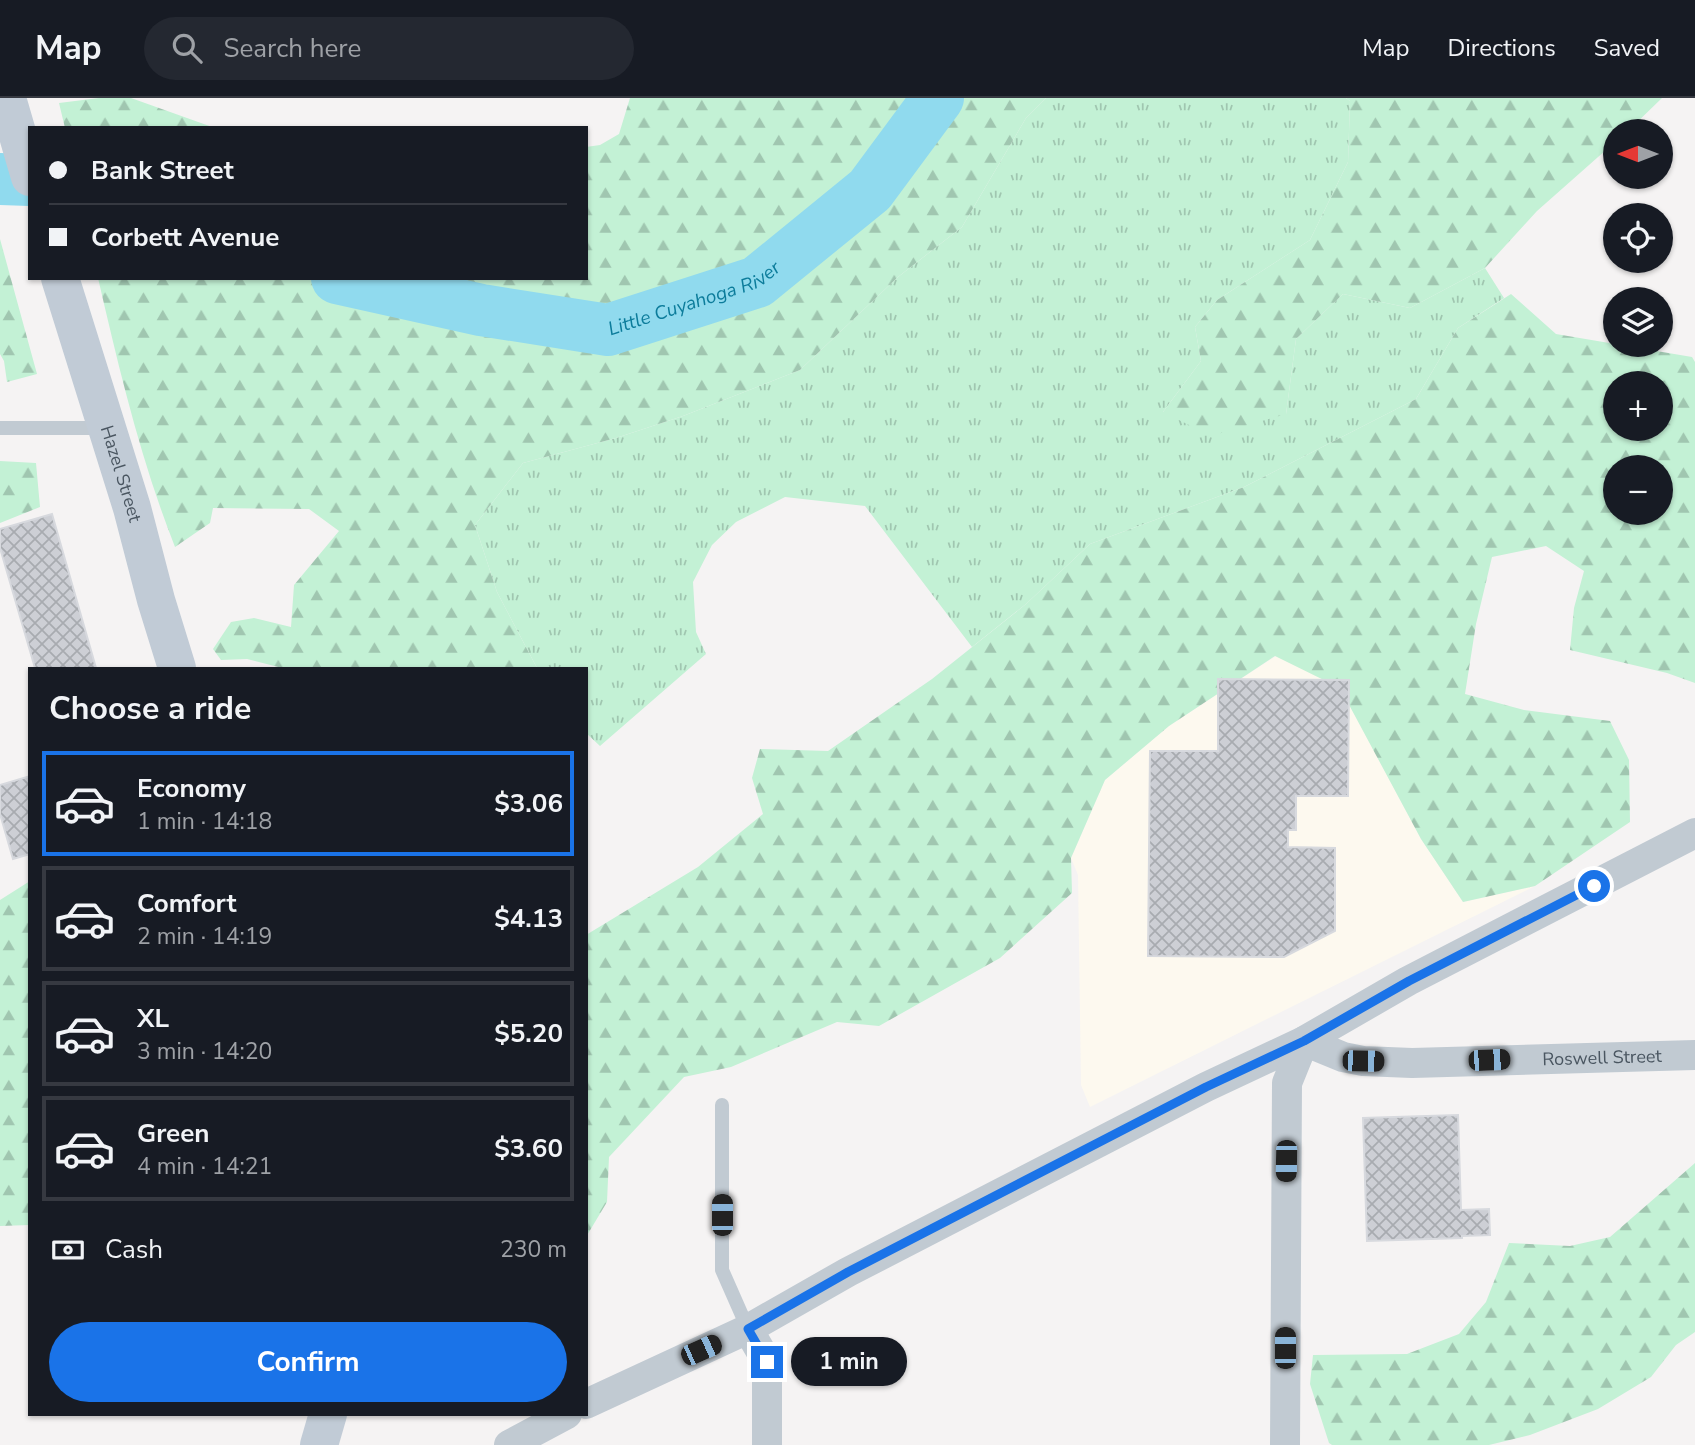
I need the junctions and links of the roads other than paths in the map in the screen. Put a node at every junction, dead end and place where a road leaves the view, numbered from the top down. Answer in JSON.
{"nodes":[{"id":1,"x":10,"y":108,"type":"edge"},
{"id":2,"x":28,"y":170,"type":"edge"},
{"id":3,"x":61,"y":280,"type":"edge"},
{"id":4,"x":0,"y":428,"type":"edge"},
{"id":5,"x":107,"y":428,"type":"junction"},
{"id":6,"x":177,"y":667,"type":"edge"},
{"id":7,"x":1695,"y":833,"type":"edge"},
{"id":8,"x":1304,"y":1041,"type":"junction"},
{"id":9,"x":1695,"y":1055,"type":"edge"},
{"id":10,"x":722,"y":1105,"type":"dead end"},
{"id":11,"x":748,"y":1329,"type":"junction"},
{"id":12,"x":588,"y":1403,"type":"edge"},
{"id":13,"x":327,"y":1416,"type":"edge"},
{"id":14,"x":563,"y":1416,"type":"edge"},
{"id":15,"x":319,"y":1445,"type":"edge"},
{"id":16,"x":509,"y":1445,"type":"edge"},
{"id":17,"x":766,"y":1445,"type":"edge"},
{"id":18,"x":1285,"y":1445,"type":"edge"}],
"edges":[{"from":1,"to":2,"type":"street"},
{"from":3,"to":5,"type":"street","name":"Hazel Street"},
{"from":4,"to":5,"type":"lane"},
{"from":5,"to":6,"type":"street","name":"Hazel Street"},
{"from":7,"to":8,"type":"street"},
{"from":8,"to":9,"type":"street","name":"Roswell Street"},
{"from":8,"to":11,"type":"street"},
{"from":8,"to":18,"type":"street"},
{"from":10,"to":11,"type":"lane"},
{"from":11,"to":12,"type":"street"},
{"from":11,"to":17,"type":"street"},
{"from":13,"to":15,"type":"street"},
{"from":14,"to":16,"type":"street"}]}
